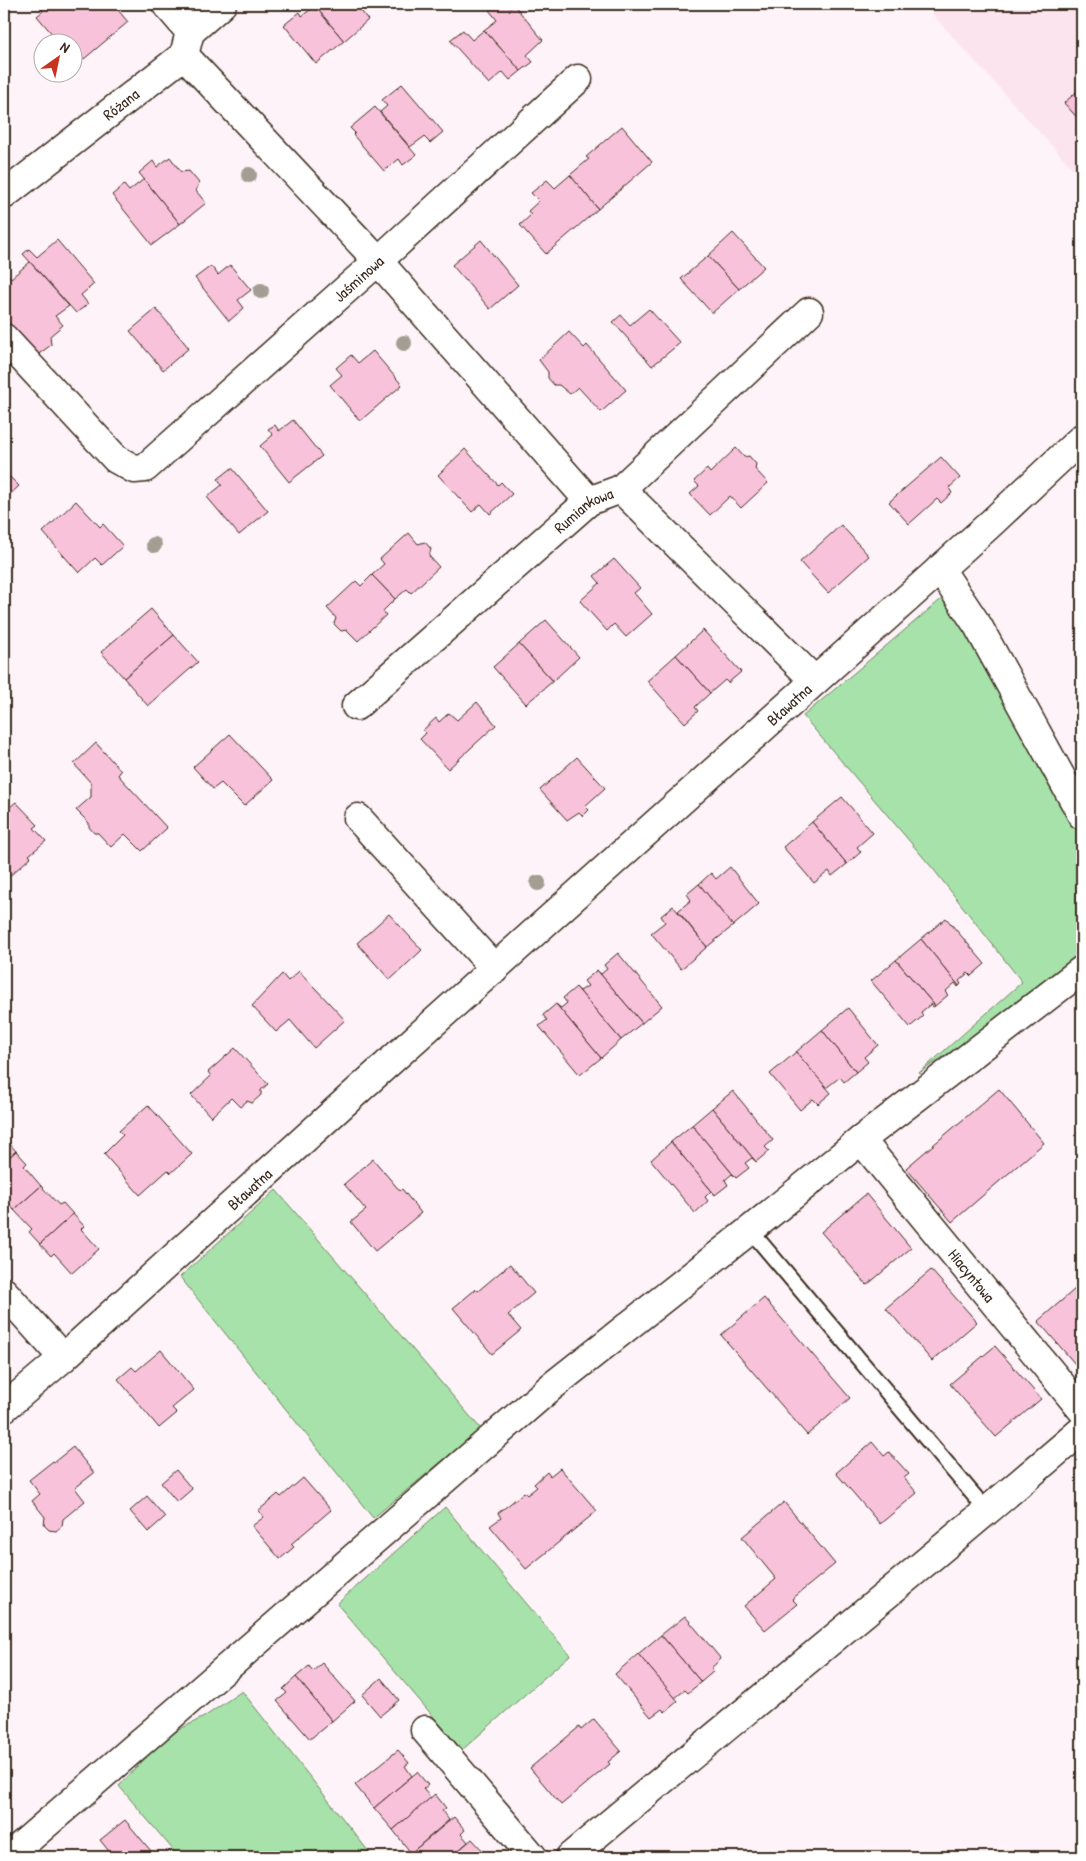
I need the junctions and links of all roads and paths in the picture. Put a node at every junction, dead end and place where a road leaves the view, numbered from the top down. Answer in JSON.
{"nodes":[{"id":1,"x":166,"y":4,"type":"edge"},
{"id":2,"x":222,"y":4,"type":"edge"},
{"id":3,"x":187,"y":43,"type":"junction"},
{"id":4,"x":578,"y":79,"type":"dead end"},
{"id":5,"x":4,"y":195,"type":"edge"},
{"id":6,"x":378,"y":261,"type":"junction"},
{"id":7,"x":809,"y":312,"type":"dead end"},
{"id":8,"x":4,"y":338,"type":"edge"},
{"id":9,"x":1082,"y":438,"type":"edge"},
{"id":10,"x":621,"y":489,"type":"junction"},
{"id":11,"x":589,"y":501,"type":"junction"},
{"id":12,"x":940,"y":569,"type":"junction"},
{"id":13,"x":814,"y":680,"type":"junction"},
{"id":14,"x":356,"y":706,"type":"dead end"},
{"id":15,"x":1082,"y":815,"type":"edge"},
{"id":16,"x":358,"y":818,"type":"dead end"},
{"id":17,"x":495,"y":969,"type":"junction"},
{"id":18,"x":1082,"y":970,"type":"edge"},
{"id":19,"x":861,"y":1140,"type":"junction"},
{"id":20,"x":750,"y":1230,"type":"junction"},
{"id":21,"x":4,"y":1292,"type":"edge"},
{"id":22,"x":63,"y":1358,"type":"junction"},
{"id":23,"x":4,"y":1408,"type":"edge"},
{"id":24,"x":1082,"y":1410,"type":"edge"},
{"id":25,"x":1082,"y":1430,"type":"edge"},
{"id":26,"x":988,"y":1512,"type":"junction"},
{"id":27,"x":425,"y":1730,"type":"dead end"},
{"id":28,"x":8,"y":1857,"type":"edge"},
{"id":29,"x":533,"y":1857,"type":"edge"},
{"id":30,"x":570,"y":1857,"type":"edge"}],
"edges":[{"from":1,"to":3,"type":"street"},
{"from":2,"to":3,"type":"street","name":"Różana"},
{"from":3,"to":5,"type":"street","name":"Różana"},
{"from":3,"to":6,"type":"street"},
{"from":4,"to":6,"type":"street","name":"Jaśminowa"},
{"from":6,"to":8,"type":"street","name":"Jaśminowa"},
{"from":6,"to":11,"type":"street"},
{"from":7,"to":10,"type":"street","name":"Rumiankowa"},
{"from":9,"to":12,"type":"street","name":"Bławatna"},
{"from":10,"to":11,"type":"street","name":"Rumiankowa"},
{"from":10,"to":13,"type":"street"},
{"from":11,"to":14,"type":"street","name":"Rumiankowa"},
{"from":12,"to":13,"type":"street","name":"Bławatna"},
{"from":12,"to":15,"type":"street"},
{"from":13,"to":17,"type":"street","name":"Bławatna"},
{"from":16,"to":17,"type":"street"},
{"from":17,"to":22,"type":"street","name":"Bławatna"},
{"from":18,"to":19,"type":"street"},
{"from":19,"to":20,"type":"street"},
{"from":19,"to":24,"type":"street","name":"Hiacyntowa"},
{"from":20,"to":26,"type":"lane"},
{"from":20,"to":28,"type":"street"},
{"from":21,"to":22,"type":"street"},
{"from":22,"to":23,"type":"street","name":"Bławatna"},
{"from":25,"to":26,"type":"street"},
{"from":26,"to":30,"type":"street"},
{"from":27,"to":29,"type":"street"}]}
